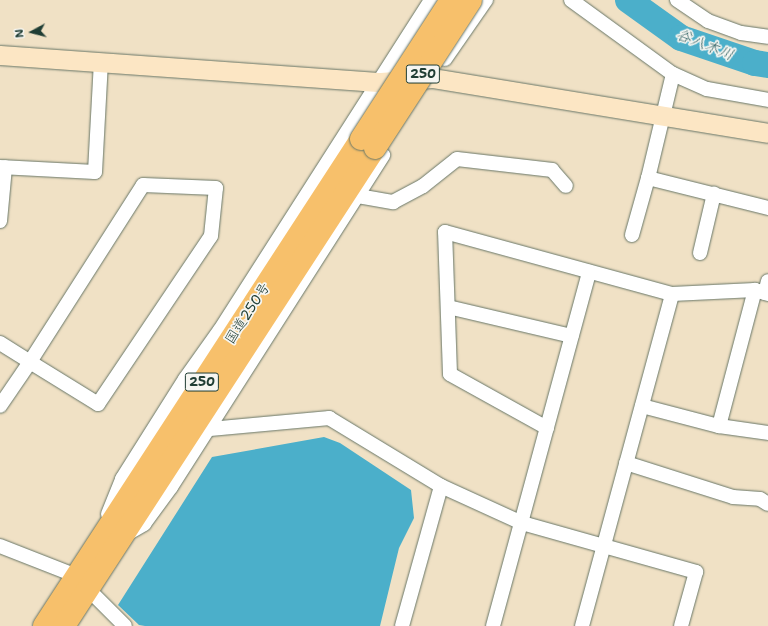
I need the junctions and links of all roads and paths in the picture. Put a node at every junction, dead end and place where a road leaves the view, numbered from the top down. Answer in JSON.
{"nodes":[{"id":1,"x":431,"y":0,"type":"edge"},
{"id":2,"x":451,"y":0,"type":"edge"},
{"id":3,"x":471,"y":0,"type":"edge"},
{"id":4,"x":486,"y":0,"type":"edge"},
{"id":5,"x":571,"y":0,"type":"edge"},
{"id":6,"x":677,"y":0,"type":"edge"},
{"id":7,"x":768,"y":37,"type":"edge"},
{"id":8,"x":0,"y":55,"type":"edge"},
{"id":9,"x":101,"y":62,"type":"junction"},
{"id":10,"x":673,"y":74,"type":"junction"},
{"id":11,"x":432,"y":78,"type":"junction"},
{"id":12,"x":381,"y":82,"type":"junction"},
{"id":13,"x":768,"y":100,"type":"edge"},
{"id":14,"x":662,"y":117,"type":"junction"},
{"id":15,"x":768,"y":133,"type":"edge"},
{"id":16,"x":368,"y":143,"type":"junction"},
{"id":17,"x":2,"y":167,"type":"edge"},
{"id":18,"x":648,"y":178,"type":"junction"},
{"id":19,"x":566,"y":186,"type":"dead end"},
{"id":20,"x":714,"y":194,"type":"junction"},
{"id":21,"x":358,"y":196,"type":"junction"},
{"id":22,"x":768,"y":208,"type":"edge"},
{"id":23,"x":0,"y":221,"type":"edge"},
{"id":24,"x":632,"y":234,"type":"dead end"},
{"id":25,"x":700,"y":252,"type":"dead end"},
{"id":26,"x":589,"y":272,"type":"junction"},
{"id":27,"x":764,"y":290,"type":"edge"},
{"id":28,"x":672,"y":294,"type":"junction"},
{"id":29,"x":448,"y":307,"type":"junction"},
{"id":30,"x":572,"y":336,"type":"junction"},
{"id":31,"x":0,"y":343,"type":"edge"},
{"id":32,"x":30,"y":362,"type":"junction"},
{"id":33,"x":0,"y":406,"type":"edge"},
{"id":34,"x":642,"y":406,"type":"junction"},
{"id":35,"x":719,"y":426,"type":"junction"},
{"id":36,"x":547,"y":428,"type":"junction"},
{"id":37,"x":210,"y":429,"type":"junction"},
{"id":38,"x":768,"y":433,"type":"edge"},
{"id":39,"x":626,"y":463,"type":"junction"},
{"id":40,"x":441,"y":486,"type":"junction"},
{"id":41,"x":768,"y":504,"type":"edge"},
{"id":42,"x":522,"y":523,"type":"junction"},
{"id":43,"x":121,"y":538,"type":"junction"},
{"id":44,"x":0,"y":546,"type":"edge"},
{"id":45,"x":604,"y":546,"type":"junction"},
{"id":46,"x":91,"y":552,"type":"junction"},
{"id":47,"x":82,"y":583,"type":"junction"},
{"id":48,"x":44,"y":626,"type":"edge"},
{"id":49,"x":64,"y":626,"type":"edge"},
{"id":50,"x":125,"y":626,"type":"edge"},
{"id":51,"x":402,"y":626,"type":"edge"},
{"id":52,"x":493,"y":626,"type":"edge"},
{"id":53,"x":582,"y":626,"type":"edge"},
{"id":54,"x":680,"y":626,"type":"edge"}],
"edges":[{"from":1,"to":12,"type":"street"},
{"from":2,"to":16,"type":"highway","name":"国道250号","number":"250","bridge":true},
{"from":3,"to":16,"type":"highway","name":"国道250号","number":"250","bridge":true},
{"from":4,"to":11,"type":"street"},
{"from":5,"to":10,"type":"street"},
{"from":6,"to":7,"type":"street"},
{"from":8,"to":9,"type":"street"},
{"from":9,"to":12,"type":"street"},
{"from":9,"to":17,"type":"street"},
{"from":10,"to":13,"type":"street"},
{"from":10,"to":14,"type":"street"},
{"from":11,"to":12,"type":"street"},
{"from":11,"to":14,"type":"street"},
{"from":11,"to":21,"type":"street"},
{"from":12,"to":46,"type":"street"},
{"from":14,"to":15,"type":"street"},
{"from":14,"to":18,"type":"street"},
{"from":16,"to":43,"type":"highway","name":"国道250号","number":"250"},
{"from":16,"to":46,"type":"highway","name":"国道250号","number":"250"},
{"from":17,"to":23,"type":"street"},
{"from":18,"to":20,"type":"street"},
{"from":18,"to":24,"type":"street"},
{"from":19,"to":21,"type":"street"},
{"from":20,"to":22,"type":"street"},
{"from":20,"to":25,"type":"street"},
{"from":21,"to":37,"type":"street"},
{"from":26,"to":28,"type":"street"},
{"from":26,"to":29,"type":"street"},
{"from":26,"to":30,"type":"street"},
{"from":27,"to":28,"type":"street"},
{"from":27,"to":35,"type":"street"},
{"from":28,"to":34,"type":"street"},
{"from":29,"to":30,"type":"street"},
{"from":29,"to":36,"type":"street"},
{"from":30,"to":36,"type":"street"},
{"from":31,"to":32,"type":"street"},
{"from":32,"to":32,"type":"street"},
{"from":32,"to":33,"type":"street"},
{"from":34,"to":35,"type":"street"},
{"from":34,"to":39,"type":"street"},
{"from":35,"to":38,"type":"street"},
{"from":36,"to":42,"type":"street"},
{"from":37,"to":40,"type":"street"},
{"from":37,"to":43,"type":"street"},
{"from":39,"to":41,"type":"street"},
{"from":39,"to":45,"type":"street"},
{"from":40,"to":42,"type":"street"},
{"from":40,"to":51,"type":"street"},
{"from":42,"to":45,"type":"street"},
{"from":42,"to":52,"type":"street"},
{"from":43,"to":47,"type":"highway","name":"国道250号","number":"250"},
{"from":44,"to":47,"type":"street"},
{"from":45,"to":53,"type":"street"},
{"from":45,"to":54,"type":"street"},
{"from":46,"to":47,"type":"highway","name":"国道250号","number":"250"},
{"from":47,"to":48,"type":"highway","name":"国道250号","number":"250"},
{"from":47,"to":49,"type":"highway","name":"国道250号","number":"250"},
{"from":47,"to":50,"type":"street"}]}
